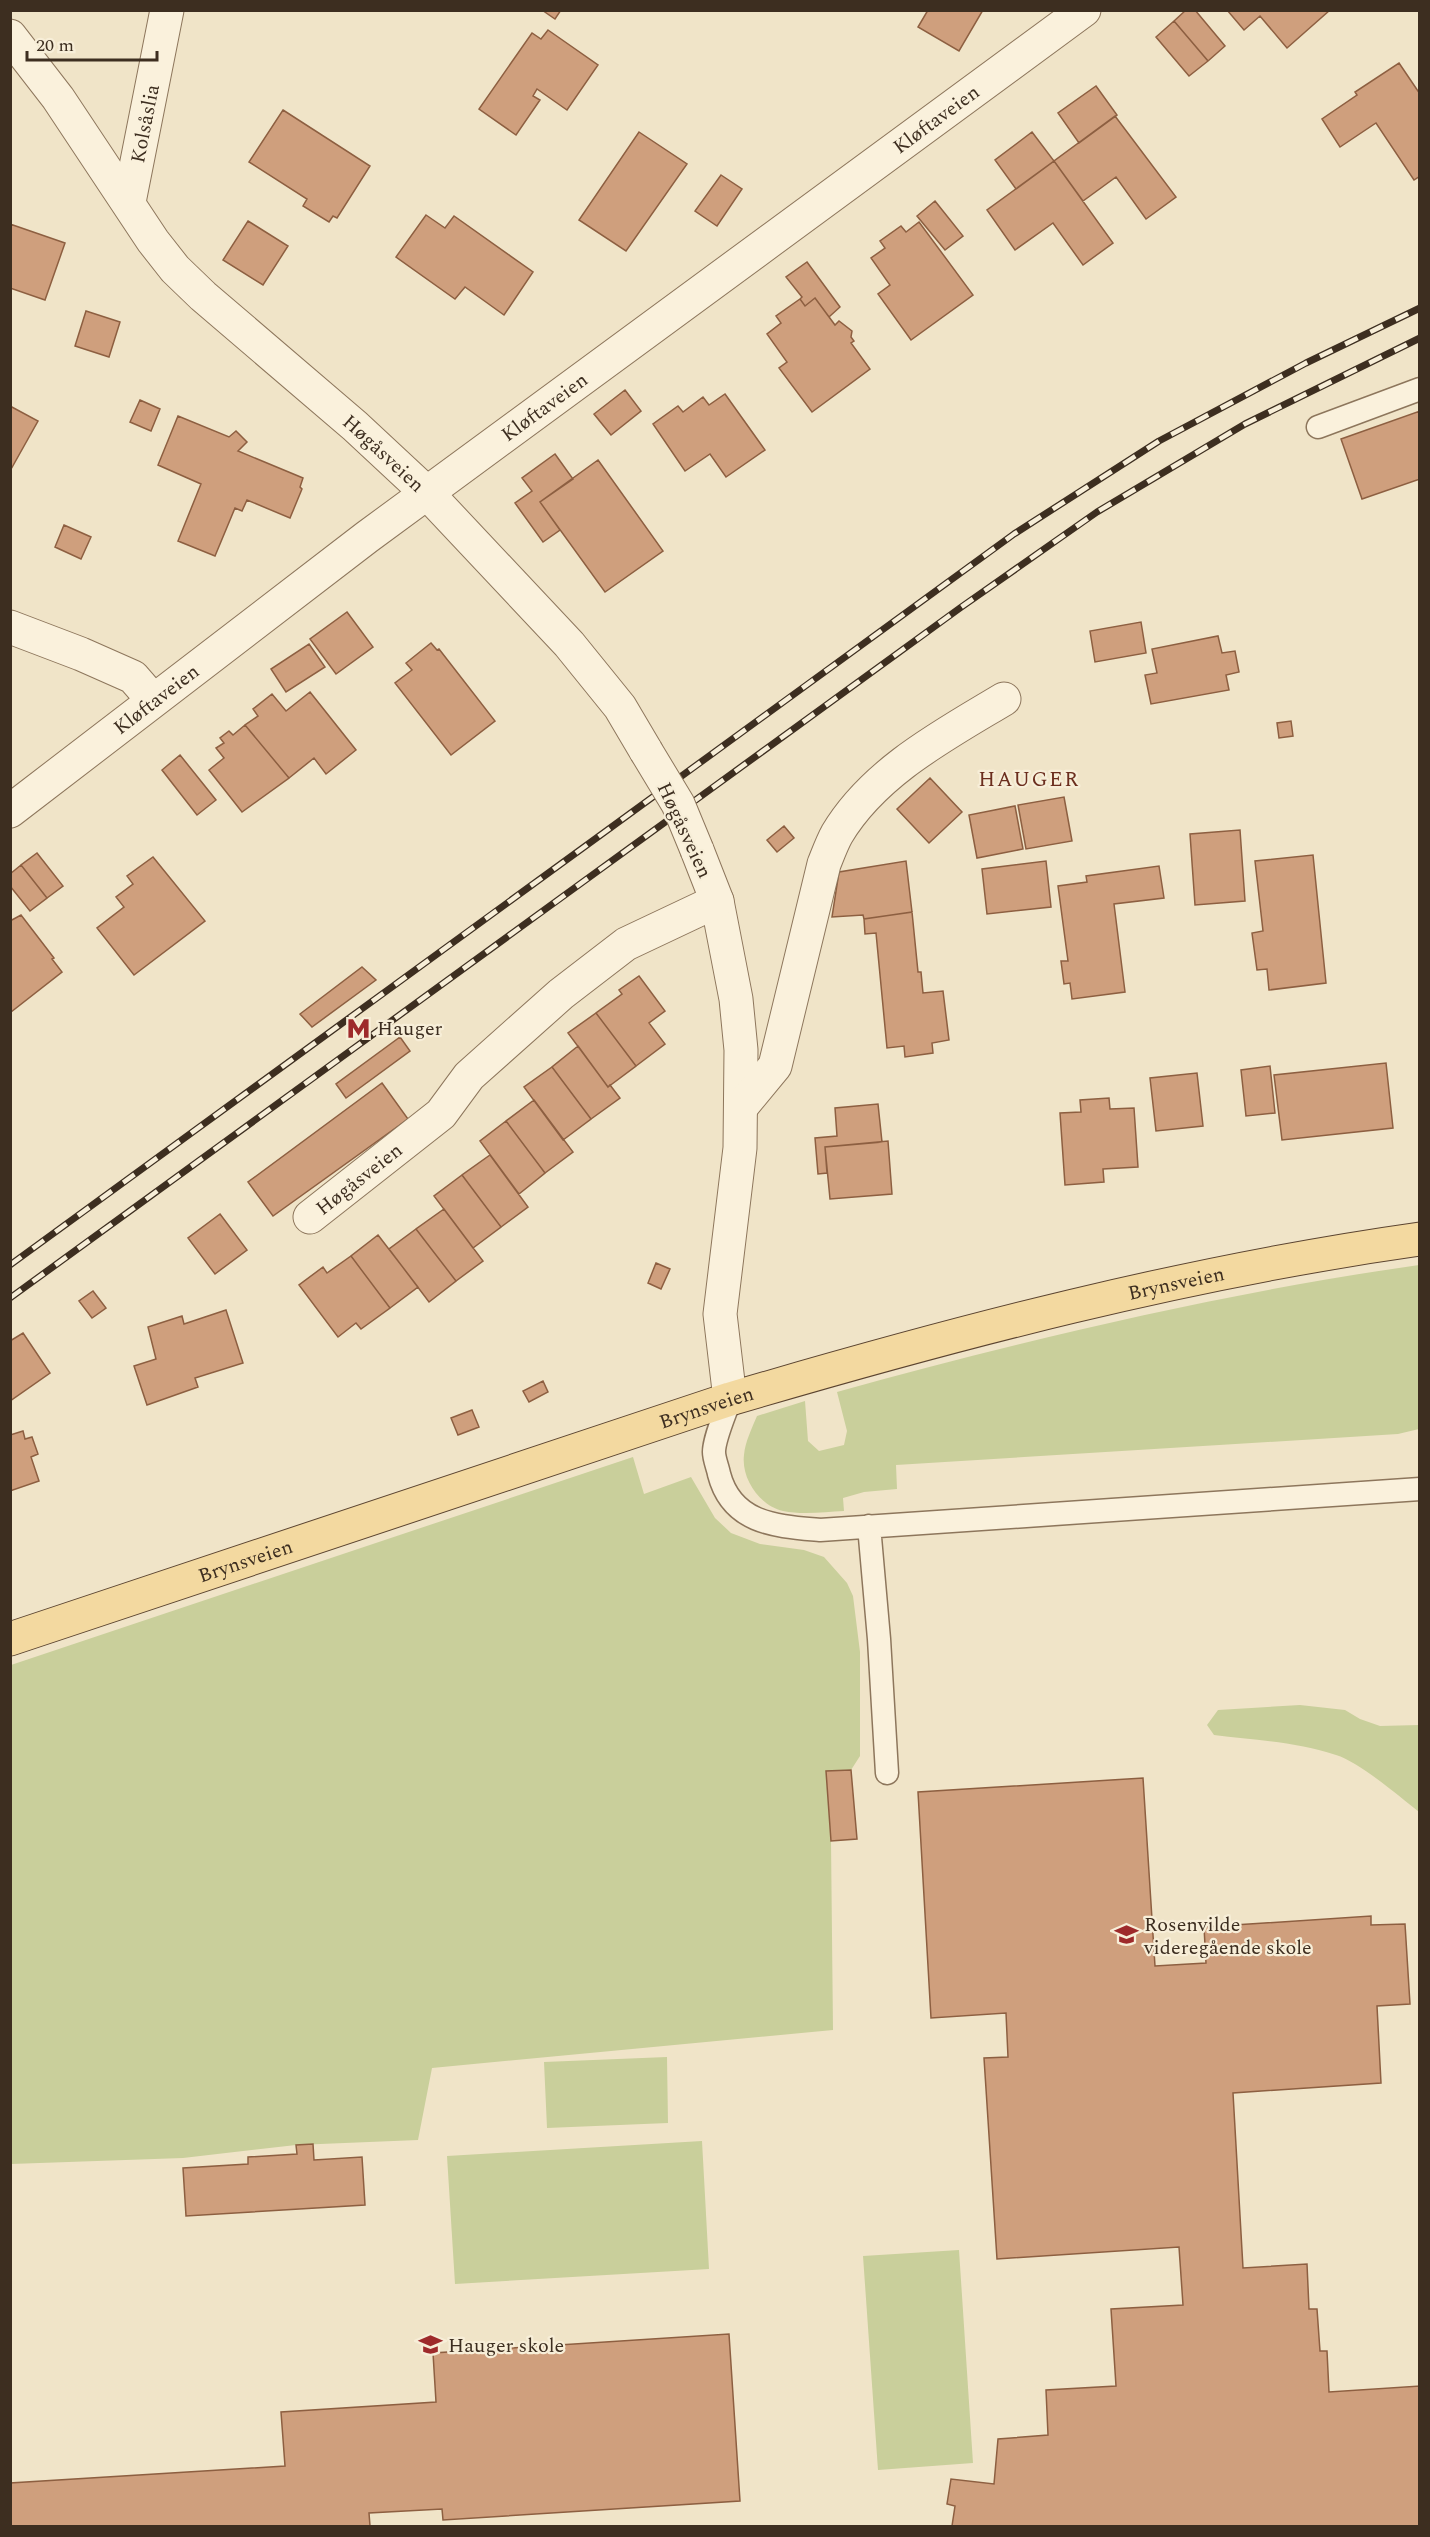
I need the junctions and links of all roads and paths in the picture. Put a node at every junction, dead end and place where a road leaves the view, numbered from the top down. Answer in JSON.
{"nodes":[{"id":1,"x":166,"y":10,"type":"edge"},
{"id":2,"x":1084,"y":10,"type":"edge"},
{"id":3,"x":10,"y":36,"type":"edge"},
{"id":4,"x":129,"y":202,"type":"junction"},
{"id":5,"x":1419,"y":389,"type":"edge"},
{"id":6,"x":1318,"y":427,"type":"dead end"},
{"id":7,"x":428,"y":494,"type":"junction"},
{"id":8,"x":10,"y":627,"type":"edge"},
{"id":9,"x":1004,"y":699,"type":"dead end"},
{"id":10,"x":153,"y":700,"type":"junction"},
{"id":11,"x":10,"y":812,"type":"edge"},
{"id":12,"x":717,"y":902,"type":"junction"},
{"id":13,"x":742,"y":1106,"type":"junction"},
{"id":14,"x":310,"y":1217,"type":"dead end"},
{"id":15,"x":1419,"y":1239,"type":"edge"},
{"id":16,"x":730,"y":1399,"type":"junction"},
{"id":17,"x":1419,"y":1489,"type":"edge"},
{"id":18,"x":869,"y":1526,"type":"junction"},
{"id":19,"x":10,"y":1639,"type":"edge"},
{"id":20,"x":887,"y":1773,"type":"dead end"}],
"edges":[{"from":1,"to":4,"type":"street","name":"Kolsåslia"},
{"from":2,"to":7,"type":"street","name":"Kløftaveien"},
{"from":3,"to":4,"type":"street","name":"Høgåsveien"},
{"from":4,"to":7,"type":"street","name":"Høgåsveien"},
{"from":5,"to":6,"type":"lane"},
{"from":7,"to":10,"type":"street","name":"Kløftaveien"},
{"from":7,"to":12,"type":"street","name":"Høgåsveien","bridge":true},
{"from":8,"to":10,"type":"street"},
{"from":9,"to":13,"type":"street"},
{"from":10,"to":11,"type":"street","name":"Kløftaveien"},
{"from":12,"to":13,"type":"street","name":"Høgåsveien"},
{"from":12,"to":14,"type":"street","name":"Høgåsveien"},
{"from":13,"to":16,"type":"street","name":"Høgåsveien"},
{"from":15,"to":16,"type":"main road","name":"Brynsveien"},
{"from":16,"to":18,"type":"lane"},
{"from":16,"to":19,"type":"main road","name":"Brynsveien"},
{"from":17,"to":18,"type":"lane"},
{"from":18,"to":20,"type":"lane"}]}
